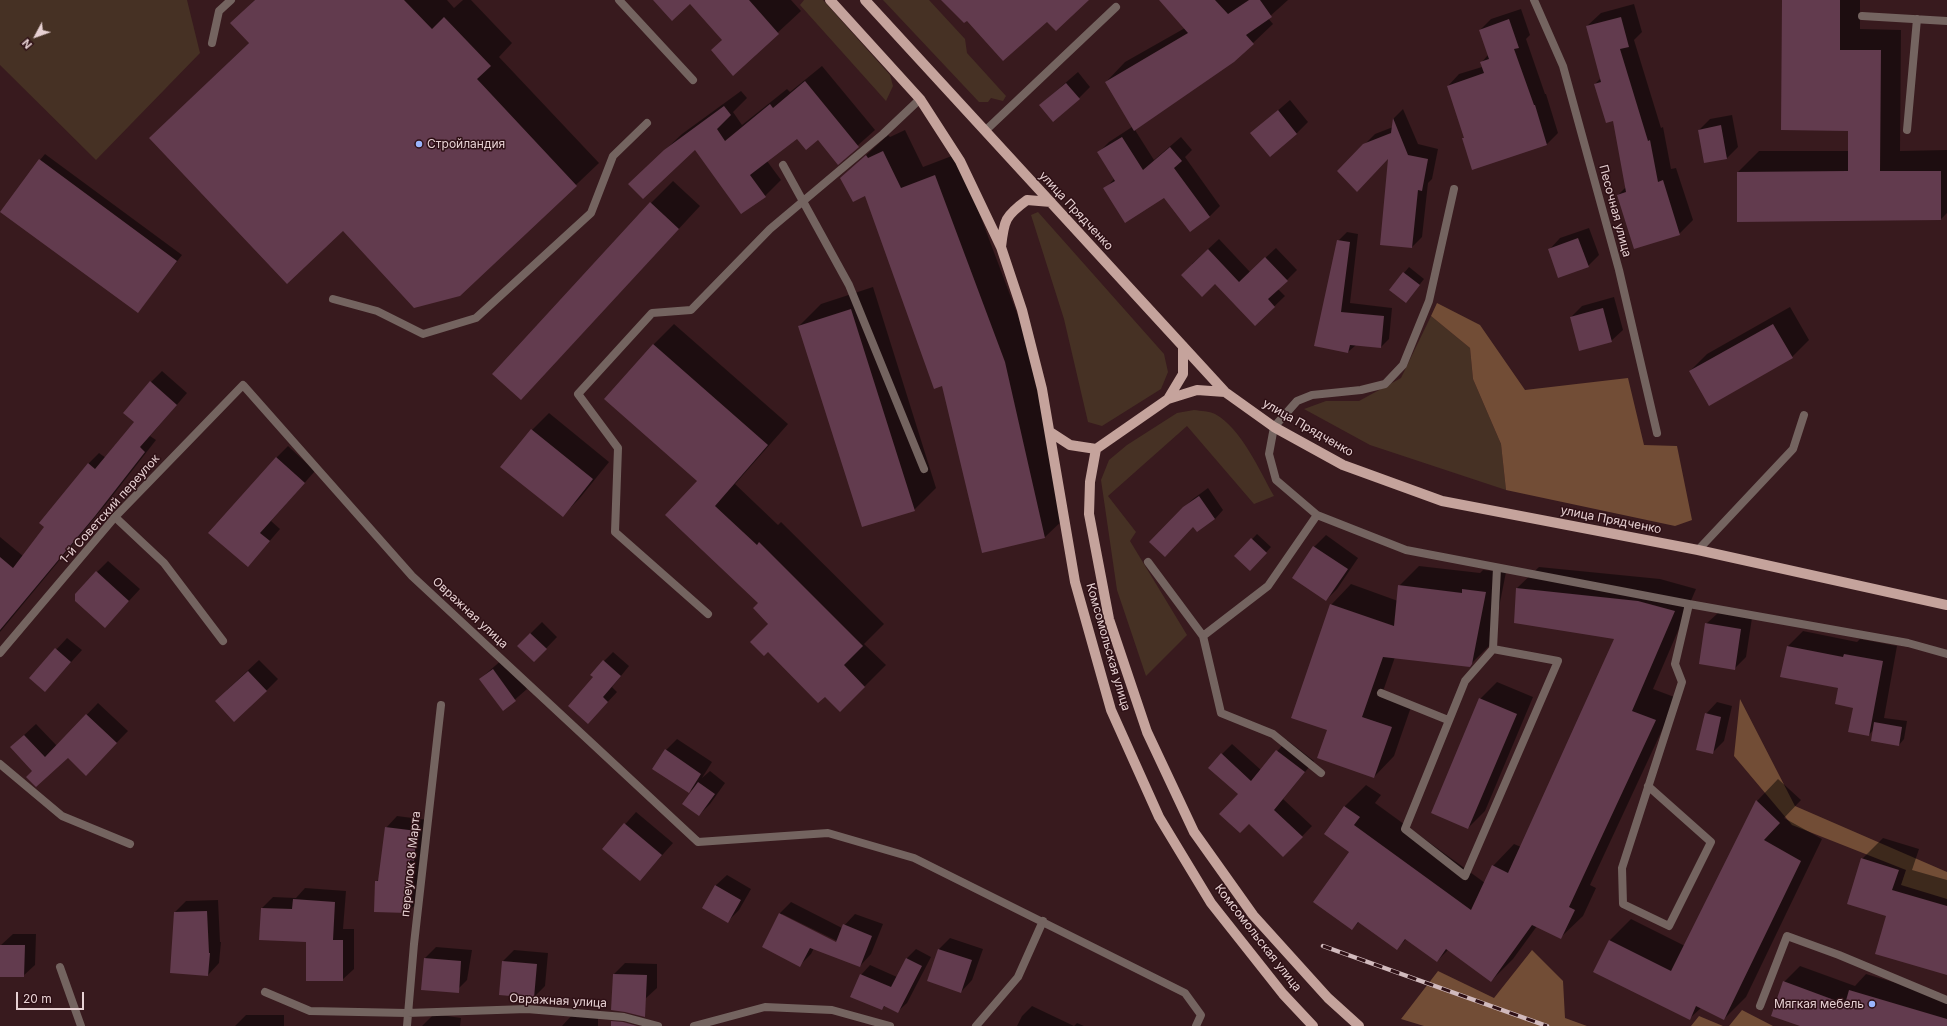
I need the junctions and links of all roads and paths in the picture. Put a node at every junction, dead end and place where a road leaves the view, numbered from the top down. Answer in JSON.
{"nodes":[{"id":1,"x":231,"y":0,"type":"edge"},
{"id":2,"x":619,"y":0,"type":"edge"},
{"id":3,"x":830,"y":0,"type":"edge"},
{"id":4,"x":865,"y":0,"type":"edge"},
{"id":5,"x":1534,"y":0,"type":"edge"},
{"id":6,"x":1116,"y":7,"type":"dead end"},
{"id":7,"x":1862,"y":16,"type":"dead end"},
{"id":8,"x":1917,"y":19,"type":"junction"},
{"id":9,"x":1947,"y":21,"type":"edge"},
{"id":10,"x":212,"y":43,"type":"dead end"},
{"id":11,"x":693,"y":80,"type":"dead end"},
{"id":12,"x":920,"y":99,"type":"junction"},
{"id":13,"x":647,"y":123,"type":"dead end"},
{"id":14,"x":1907,"y":130,"type":"dead end"},
{"id":15,"x":985,"y":131,"type":"junction"},
{"id":16,"x":783,"y":165,"type":"dead end"},
{"id":17,"x":1454,"y":189,"type":"dead end"},
{"id":18,"x":804,"y":201,"type":"junction"},
{"id":19,"x":1051,"y":202,"type":"junction"},
{"id":20,"x":1000,"y":247,"type":"junction"},
{"id":21,"x":333,"y":299,"type":"dead end"},
{"id":22,"x":1183,"y":346,"type":"junction"},
{"id":23,"x":244,"y":385,"type":"joint"},
{"id":24,"x":1225,"y":392,"type":"junction"},
{"id":25,"x":1168,"y":399,"type":"junction"},
{"id":26,"x":1804,"y":415,"type":"dead end"},
{"id":27,"x":1274,"y":427,"type":"junction"},
{"id":28,"x":1050,"y":432,"type":"junction"},
{"id":29,"x":1657,"y":434,"type":"dead end"},
{"id":30,"x":1096,"y":449,"type":"junction"},
{"id":31,"x":924,"y":469,"type":"dead end"},
{"id":32,"x":1317,"y":515,"type":"junction"},
{"id":33,"x":115,"y":517,"type":"junction"},
{"id":34,"x":1698,"y":550,"type":"junction"},
{"id":35,"x":1148,"y":562,"type":"dead end"},
{"id":36,"x":1497,"y":568,"type":"junction"},
{"id":37,"x":1689,"y":604,"type":"junction"},
{"id":38,"x":1947,"y":605,"type":"edge"},
{"id":39,"x":708,"y":614,"type":"dead end"},
{"id":40,"x":1202,"y":636,"type":"junction"},
{"id":41,"x":223,"y":641,"type":"dead end"},
{"id":42,"x":1493,"y":649,"type":"junction"},
{"id":43,"x":0,"y":653,"type":"edge"},
{"id":44,"x":1947,"y":654,"type":"edge"},
{"id":45,"x":1381,"y":693,"type":"dead end"},
{"id":46,"x":440,"y":705,"type":"dead end"},
{"id":47,"x":1448,"y":720,"type":"junction"},
{"id":48,"x":0,"y":764,"type":"edge"},
{"id":49,"x":1322,"y":773,"type":"dead end"},
{"id":50,"x":1648,"y":786,"type":"junction"},
{"id":51,"x":130,"y":844,"type":"dead end"},
{"id":52,"x":1043,"y":921,"type":"junction"},
{"id":53,"x":60,"y":967,"type":"dead end"},
{"id":54,"x":265,"y":992,"type":"dead end"},
{"id":55,"x":1947,"y":1000,"type":"edge"},
{"id":56,"x":1760,"y":1006,"type":"dead end"},
{"id":57,"x":407,"y":1013,"type":"junction"},
{"id":58,"x":81,"y":1026,"type":"edge"},
{"id":59,"x":407,"y":1026,"type":"edge"},
{"id":60,"x":658,"y":1026,"type":"edge"},
{"id":61,"x":694,"y":1026,"type":"edge"},
{"id":62,"x":890,"y":1026,"type":"edge"},
{"id":63,"x":976,"y":1026,"type":"edge"},
{"id":64,"x":1196,"y":1026,"type":"edge"},
{"id":65,"x":1313,"y":1026,"type":"edge"},
{"id":66,"x":1359,"y":1026,"type":"edge"}],
"edges":[{"from":1,"to":10,"type":"street"},
{"from":2,"to":11,"type":"street"},
{"from":3,"to":12,"type":"main road"},
{"from":4,"to":15,"type":"main road","name":"улица Прядченко"},
{"from":5,"to":29,"type":"street","name":"Песочная улица"},
{"from":6,"to":15,"type":"street"},
{"from":7,"to":8,"type":"street"},
{"from":8,"to":9,"type":"street"},
{"from":8,"to":14,"type":"street"},
{"from":12,"to":18,"type":"street"},
{"from":12,"to":20,"type":"main road"},
{"from":13,"to":21,"type":"street"},
{"from":15,"to":19,"type":"main road","name":"улица Прядченко"},
{"from":16,"to":18,"type":"street"},
{"from":17,"to":27,"type":"street"},
{"from":18,"to":31,"type":"street"},
{"from":18,"to":39,"type":"street"},
{"from":19,"to":20,"type":"main road"},
{"from":19,"to":22,"type":"main road","name":"улица Прядченко"},
{"from":20,"to":28,"type":"main road","name":"Комсомольская улица"},
{"from":22,"to":24,"type":"main road","name":"улица Прядченко"},
{"from":22,"to":25,"type":"main road"},
{"from":23,"to":33,"type":"street","name":"1-й Советский переулок"},
{"from":23,"to":52,"type":"street","name":"Овражная улица"},
{"from":24,"to":25,"type":"main road"},
{"from":24,"to":27,"type":"main road","name":"улица Прядченко"},
{"from":25,"to":30,"type":"main road"},
{"from":26,"to":34,"type":"street"},
{"from":27,"to":32,"type":"street"},
{"from":27,"to":34,"type":"main road","name":"улица Прядченко"},
{"from":28,"to":30,"type":"main road"},
{"from":28,"to":65,"type":"main road","name":"Комсомольская улица"},
{"from":30,"to":66,"type":"main road","name":"Комсомольская улица"},
{"from":32,"to":36,"type":"street"},
{"from":32,"to":40,"type":"street"},
{"from":33,"to":41,"type":"street"},
{"from":33,"to":43,"type":"street","name":"1-й Советский переулок"},
{"from":34,"to":38,"type":"main road","name":"улица Прядченко"},
{"from":35,"to":40,"type":"street"},
{"from":36,"to":37,"type":"street"},
{"from":36,"to":42,"type":"street"},
{"from":37,"to":44,"type":"street"},
{"from":37,"to":50,"type":"street"},
{"from":40,"to":49,"type":"street"},
{"from":42,"to":47,"type":"street"},
{"from":42,"to":47,"type":"street"},
{"from":45,"to":47,"type":"street"},
{"from":46,"to":57,"type":"street","name":"переулок 8 Марта"},
{"from":48,"to":51,"type":"street"},
{"from":50,"to":50,"type":"street"},
{"from":52,"to":63,"type":"street"},
{"from":52,"to":64,"type":"street"},
{"from":53,"to":58,"type":"street"},
{"from":54,"to":57,"type":"street","name":"Овражная улица"},
{"from":55,"to":56,"type":"street"},
{"from":57,"to":59,"type":"street","name":"переулок 8 Марта"},
{"from":57,"to":60,"type":"street","name":"Овражная улица"},
{"from":61,"to":62,"type":"street"}]}
